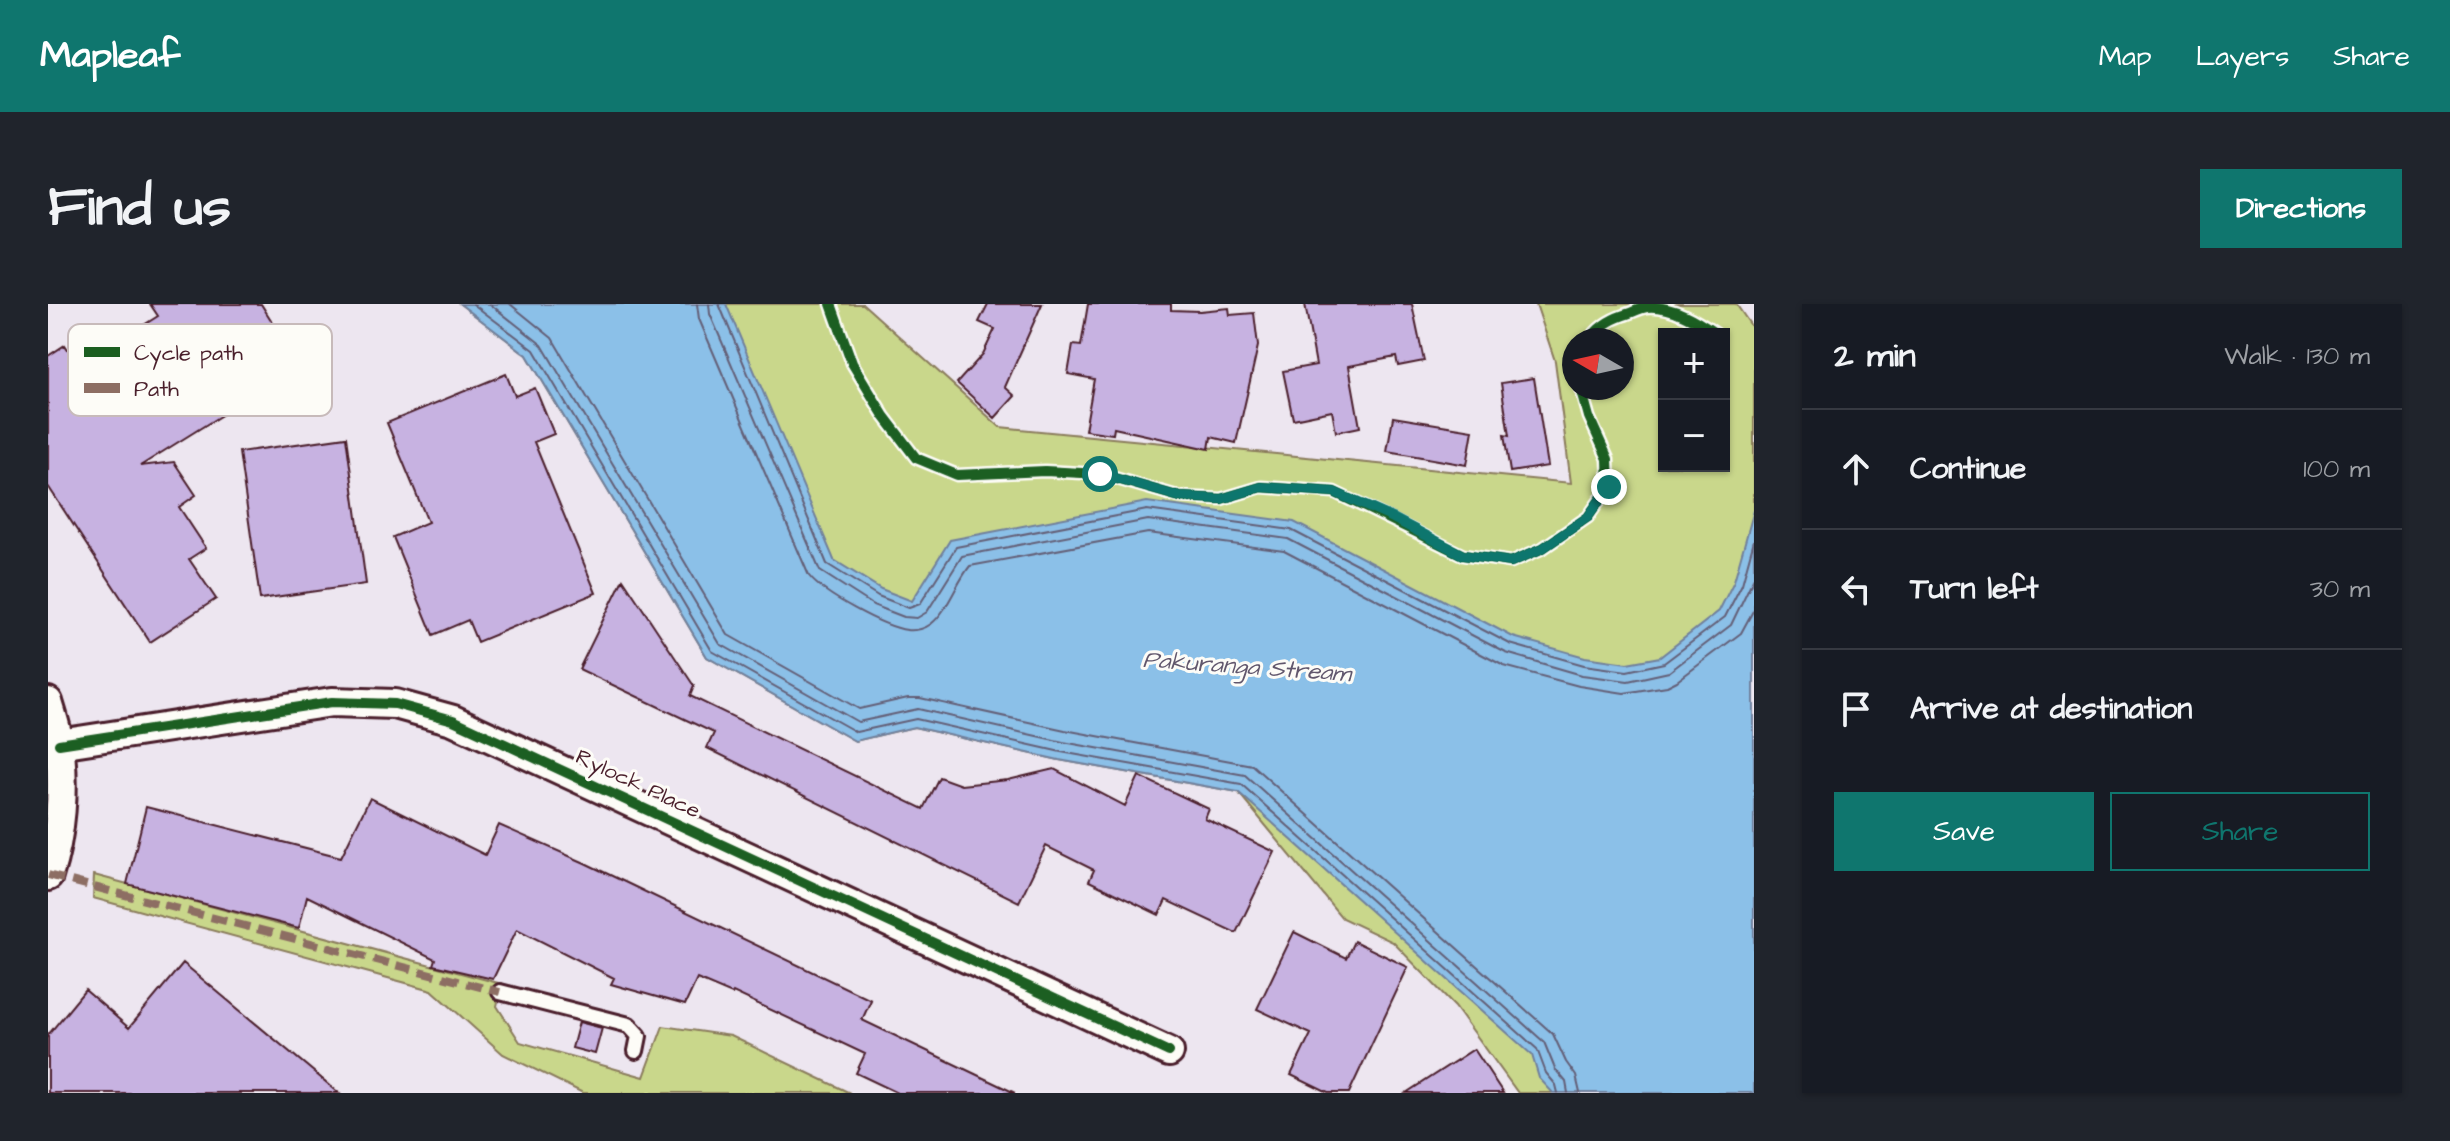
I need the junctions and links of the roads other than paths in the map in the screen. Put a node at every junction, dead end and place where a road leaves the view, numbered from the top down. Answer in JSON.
{"nodes":[{"id":1,"x":48,"y":702,"type":"edge"},
{"id":2,"x":59,"y":744,"type":"junction"},
{"id":3,"x":48,"y":876,"type":"edge"},
{"id":4,"x":500,"y":992,"type":"dead end"},
{"id":5,"x":636,"y":1051,"type":"dead end"},
{"id":6,"x":1169,"y":1052,"type":"dead end"}],
"edges":[{"from":1,"to":2,"type":"street"},
{"from":2,"to":3,"type":"street"},
{"from":2,"to":6,"type":"street","name":"Rylock Place"},
{"from":4,"to":5,"type":"lane"}]}
